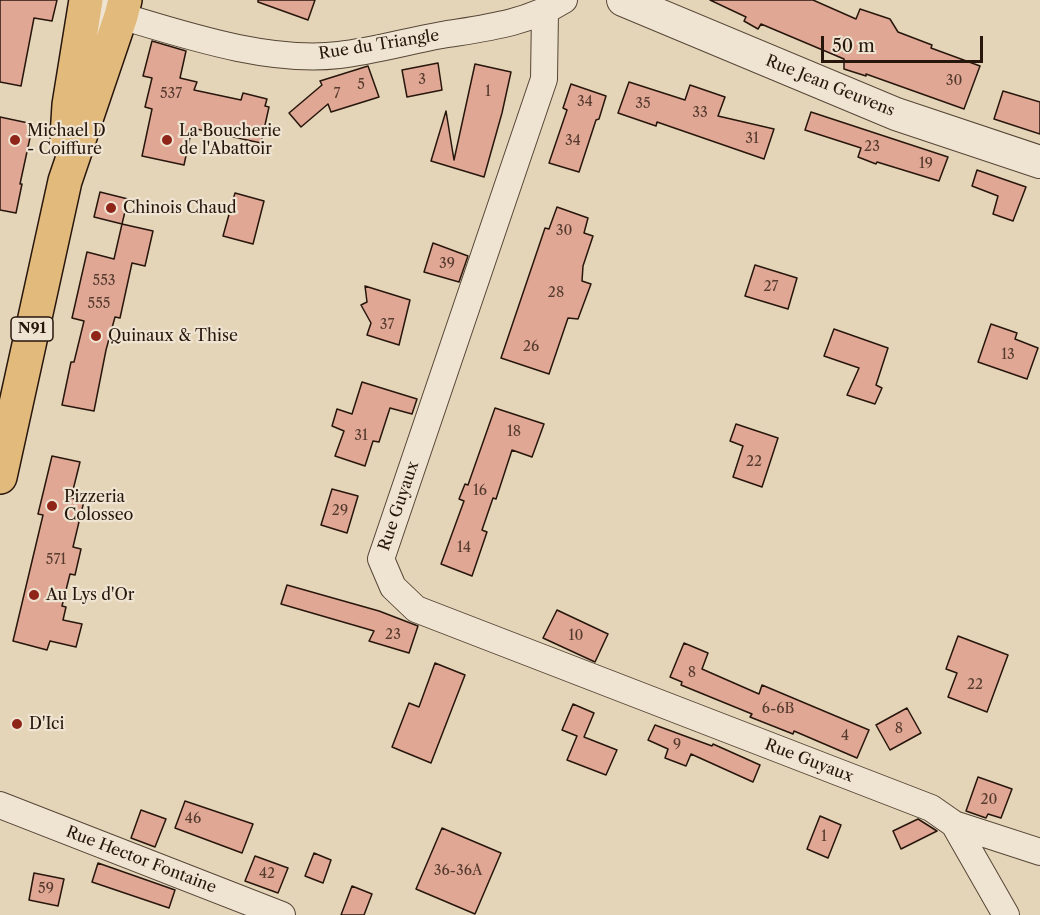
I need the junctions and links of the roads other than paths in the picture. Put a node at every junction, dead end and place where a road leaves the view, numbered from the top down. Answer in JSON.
{"nodes":[{"id":1,"x":86,"y":0,"type":"edge"},
{"id":2,"x":623,"y":0,"type":"edge"},
{"id":3,"x":117,"y":5,"type":"edge"},
{"id":4,"x":554,"y":6,"type":"edge"},
{"id":5,"x":1040,"y":162,"type":"edge"},
{"id":6,"x":65,"y":181,"type":"junction"},
{"id":7,"x":0,"y":477,"type":"edge"},
{"id":8,"x":0,"y":805,"type":"edge"},
{"id":9,"x":954,"y":824,"type":"junction"},
{"id":10,"x":1040,"y":852,"type":"edge"},
{"id":11,"x":282,"y":915,"type":"edge"},
{"id":12,"x":1006,"y":915,"type":"edge"}],
"edges":[{"from":1,"to":6,"type":"main road","number":"N91"},
{"from":2,"to":5,"type":"street","name":"Rue Jean Geuvens"},
{"from":3,"to":4,"type":"street","name":"Rue du Triangle"},
{"from":3,"to":6,"type":"main road","number":"N91"},
{"from":4,"to":9,"type":"street","name":"Rue Guyaux"},
{"from":6,"to":7,"type":"main road","number":"N91"},
{"from":8,"to":11,"type":"street","name":"Rue Hector Fontaine"},
{"from":9,"to":10,"type":"street"},
{"from":9,"to":12,"type":"street"}]}
